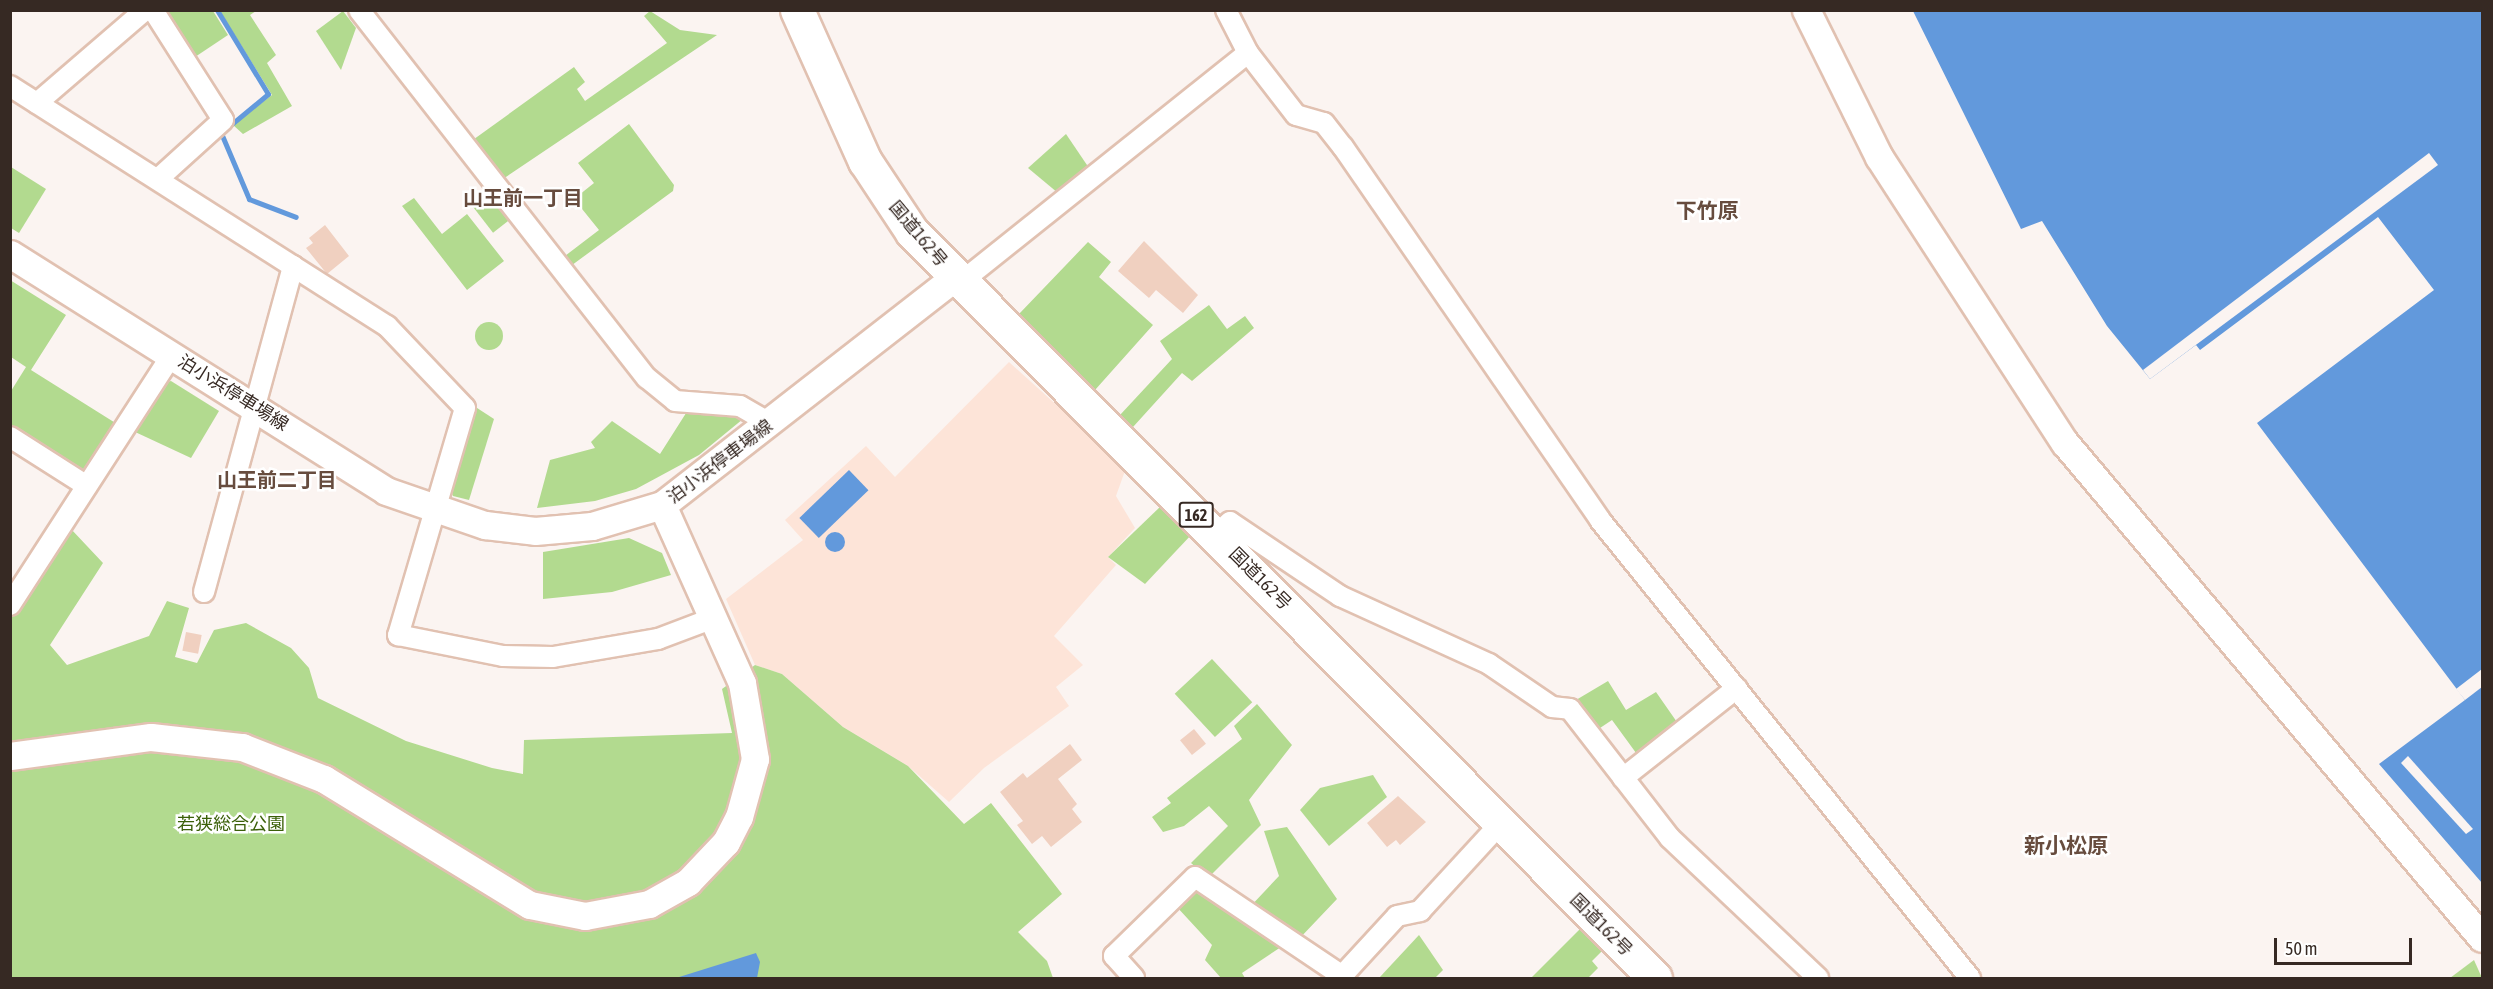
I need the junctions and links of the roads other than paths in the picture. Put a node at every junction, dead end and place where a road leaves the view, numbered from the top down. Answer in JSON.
{"nodes":[{"id":1,"x":145,"y":10,"type":"edge"},
{"id":2,"x":153,"y":10,"type":"edge"},
{"id":3,"x":359,"y":10,"type":"edge"},
{"id":4,"x":797,"y":10,"type":"edge"},
{"id":5,"x":1226,"y":10,"type":"edge"},
{"id":6,"x":1806,"y":10,"type":"edge"},
{"id":7,"x":1248,"y":53,"type":"junction"},
{"id":8,"x":10,"y":86,"type":"edge"},
{"id":9,"x":37,"y":103,"type":"junction"},
{"id":10,"x":158,"y":179,"type":"junction"},
{"id":11,"x":10,"y":254,"type":"edge"},
{"id":12,"x":293,"y":266,"type":"junction"},
{"id":13,"x":958,"y":279,"type":"junction"},
{"id":14,"x":171,"y":355,"type":"junction"},
{"id":15,"x":254,"y":405,"type":"junction"},
{"id":16,"x":771,"y":424,"type":"junction"},
{"id":17,"x":10,"y":437,"type":"edge"},
{"id":18,"x":87,"y":486,"type":"junction"},
{"id":19,"x":662,"y":505,"type":"junction"},
{"id":20,"x":434,"y":511,"type":"junction"},
{"id":21,"x":1216,"y":535,"type":"junction"},
{"id":22,"x":204,"y":592,"type":"dead end"},
{"id":23,"x":10,"y":605,"type":"edge"},
{"id":24,"x":711,"y":619,"type":"junction"},
{"id":25,"x":1737,"y":688,"type":"junction"},
{"id":26,"x":10,"y":756,"type":"edge"},
{"id":27,"x":1623,"y":778,"type":"junction"},
{"id":28,"x":1501,"y":823,"type":"junction"},
{"id":29,"x":2482,"y":938,"type":"edge"},
{"id":30,"x":1341,"y":977,"type":"edge"},
{"id":31,"x":1134,"y":978,"type":"edge"},
{"id":32,"x":1654,"y":978,"type":"edge"},
{"id":33,"x":1818,"y":978,"type":"edge"},
{"id":34,"x":1970,"y":978,"type":"edge"}],
"edges":[{"from":1,"to":9,"type":"street"},
{"from":2,"to":10,"type":"street"},
{"from":3,"to":16,"type":"street"},
{"from":4,"to":13,"type":"highway","name":"国道162号","number":"162"},
{"from":5,"to":7,"type":"street"},
{"from":6,"to":29,"type":"street"},
{"from":7,"to":13,"type":"street"},
{"from":7,"to":25,"type":"street"},
{"from":8,"to":9,"type":"street"},
{"from":9,"to":10,"type":"street"},
{"from":10,"to":12,"type":"street"},
{"from":11,"to":14,"type":"street","name":"泊小浜停車場線"},
{"from":12,"to":15,"type":"street"},
{"from":12,"to":20,"type":"street"},
{"from":13,"to":16,"type":"street","name":"泊小浜停車場線"},
{"from":13,"to":21,"type":"highway","name":"国道162号","number":"162"},
{"from":14,"to":15,"type":"street","name":"泊小浜停車場線"},
{"from":14,"to":18,"type":"street"},
{"from":15,"to":20,"type":"street","name":"泊小浜停車場線"},
{"from":15,"to":22,"type":"street"},
{"from":16,"to":19,"type":"street","name":"泊小浜停車場線"},
{"from":17,"to":18,"type":"street"},
{"from":18,"to":23,"type":"street"},
{"from":19,"to":20,"type":"street","name":"泊小浜停車場線"},
{"from":19,"to":24,"type":"street"},
{"from":20,"to":24,"type":"street"},
{"from":21,"to":27,"type":"street"},
{"from":21,"to":28,"type":"highway","name":"国道162号","number":"162"},
{"from":24,"to":26,"type":"street"},
{"from":25,"to":27,"type":"street"},
{"from":25,"to":34,"type":"street"},
{"from":27,"to":33,"type":"street"},
{"from":28,"to":30,"type":"street"},
{"from":28,"to":32,"type":"highway","name":"国道162号","number":"162"},
{"from":30,"to":31,"type":"street"}]}
